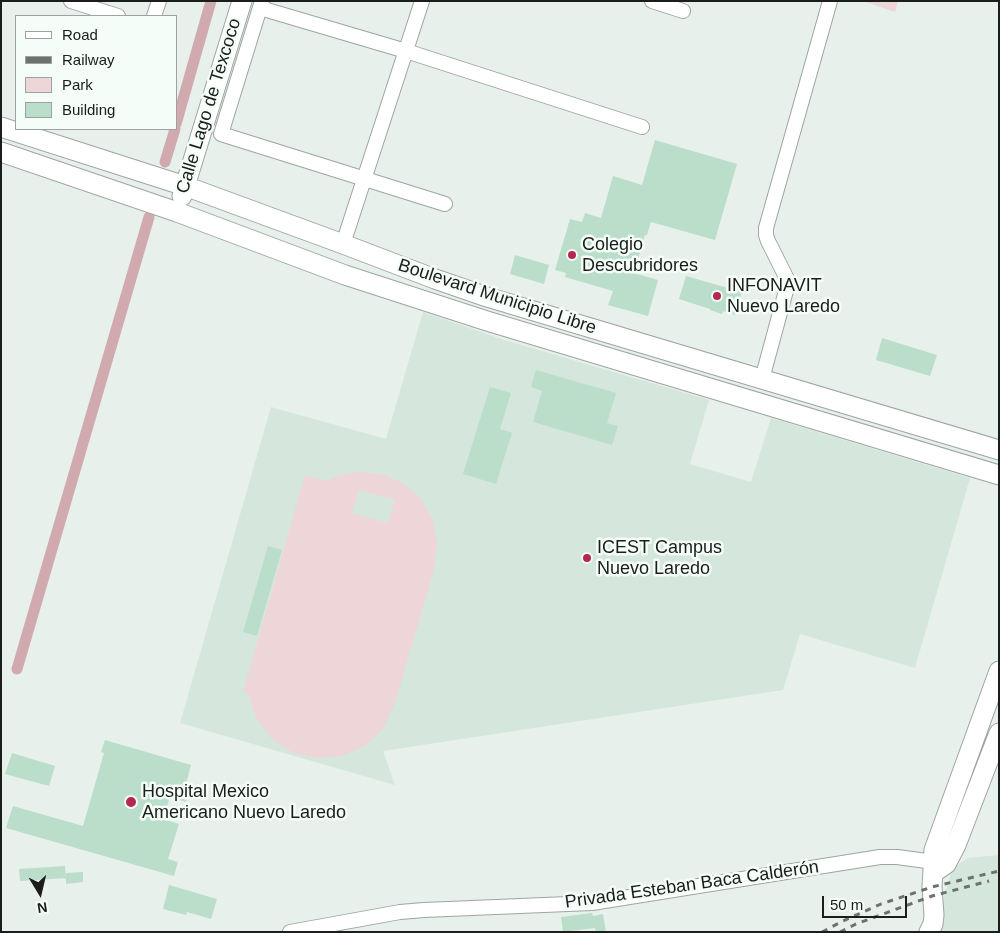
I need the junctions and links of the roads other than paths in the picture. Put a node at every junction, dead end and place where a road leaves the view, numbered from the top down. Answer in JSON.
{"nodes":[{"id":1,"x":71,"y":1,"type":"edge"},
{"id":2,"x":160,"y":1,"type":"edge"},
{"id":3,"x":242,"y":1,"type":"edge"},
{"id":4,"x":422,"y":1,"type":"edge"},
{"id":5,"x":652,"y":1,"type":"edge"},
{"id":6,"x":830,"y":1,"type":"edge"},
{"id":7,"x":261,"y":5,"type":"edge"},
{"id":8,"x":683,"y":12,"type":"dead end"},
{"id":9,"x":115,"y":15,"type":"edge"},
{"id":10,"x":154,"y":15,"type":"edge"},
{"id":11,"x":406,"y":51,"type":"junction"},
{"id":12,"x":1,"y":127,"type":"edge"},
{"id":13,"x":642,"y":127,"type":"dead end"},
{"id":14,"x":1,"y":152,"type":"edge"},
{"id":15,"x":364,"y":178,"type":"junction"},
{"id":16,"x":185,"y":186,"type":"junction"},
{"id":17,"x":445,"y":204,"type":"dead end"},
{"id":18,"x":176,"y":212,"type":"junction"},
{"id":19,"x":343,"y":244,"type":"junction"},
{"id":20,"x":435,"y":279,"type":"junction"},
{"id":21,"x":427,"y":301,"type":"junction"},
{"id":22,"x":700,"y":361,"type":"junction"},
{"id":23,"x":762,"y":379,"type":"junction"},
{"id":24,"x":694,"y":383,"type":"junction"},
{"id":25,"x":841,"y":403,"type":"junction"},
{"id":26,"x":834,"y":426,"type":"junction"},
{"id":27,"x":999,"y":450,"type":"edge"},
{"id":28,"x":999,"y":475,"type":"edge"},
{"id":29,"x":999,"y":671,"type":"edge"},
{"id":30,"x":999,"y":733,"type":"edge"},
{"id":31,"x":937,"y":866,"type":"junction"},
{"id":32,"x":290,"y":932,"type":"edge"},
{"id":33,"x":929,"y":932,"type":"edge"}],
"edges":[{"from":1,"to":9,"type":"street"},
{"from":2,"to":10,"type":"street"},
{"from":3,"to":16,"type":"main road","name":"Calle Lago de Texcoco"},
{"from":4,"to":11,"type":"street"},
{"from":5,"to":8,"type":"street"},
{"from":6,"to":23,"type":"street"},
{"from":7,"to":11,"type":"street"},
{"from":7,"to":15,"type":"street"},
{"from":11,"to":13,"type":"street"},
{"from":11,"to":15,"type":"street"},
{"from":12,"to":16,"type":"main road","name":"Boulevard Municipio Libre"},
{"from":14,"to":18,"type":"main road","name":"Boulevard Municipio Libre"},
{"from":15,"to":17,"type":"street"},
{"from":15,"to":19,"type":"street"},
{"from":16,"to":18,"type":"main road","name":"Calle Lago de Texcoco"},
{"from":16,"to":19,"type":"main road","name":"Boulevard Municipio Libre"},
{"from":18,"to":21,"type":"main road","name":"Boulevard Municipio Libre"},
{"from":19,"to":20,"type":"main road","name":"Boulevard Municipio Libre"},
{"from":20,"to":21,"type":"main road"},
{"from":20,"to":22,"type":"main road","name":"Boulevard Municipio Libre"},
{"from":21,"to":24,"type":"main road","name":"Boulevard Municipio Libre"},
{"from":22,"to":23,"type":"main road","name":"Boulevard Municipio Libre"},
{"from":22,"to":24,"type":"main road"},
{"from":23,"to":25,"type":"main road","name":"Boulevard Municipio Libre"},
{"from":24,"to":26,"type":"main road","name":"Boulevard Municipio Libre"},
{"from":25,"to":26,"type":"main road"},
{"from":25,"to":27,"type":"main road","name":"Boulevard Municipio Libre"},
{"from":26,"to":28,"type":"main road","name":"Boulevard Municipio Libre"},
{"from":29,"to":31,"type":"main road"},
{"from":30,"to":31,"type":"main road"},
{"from":31,"to":32,"type":"street","name":"Privada Esteban Baca Calderón"},
{"from":31,"to":33,"type":"main road"}]}
